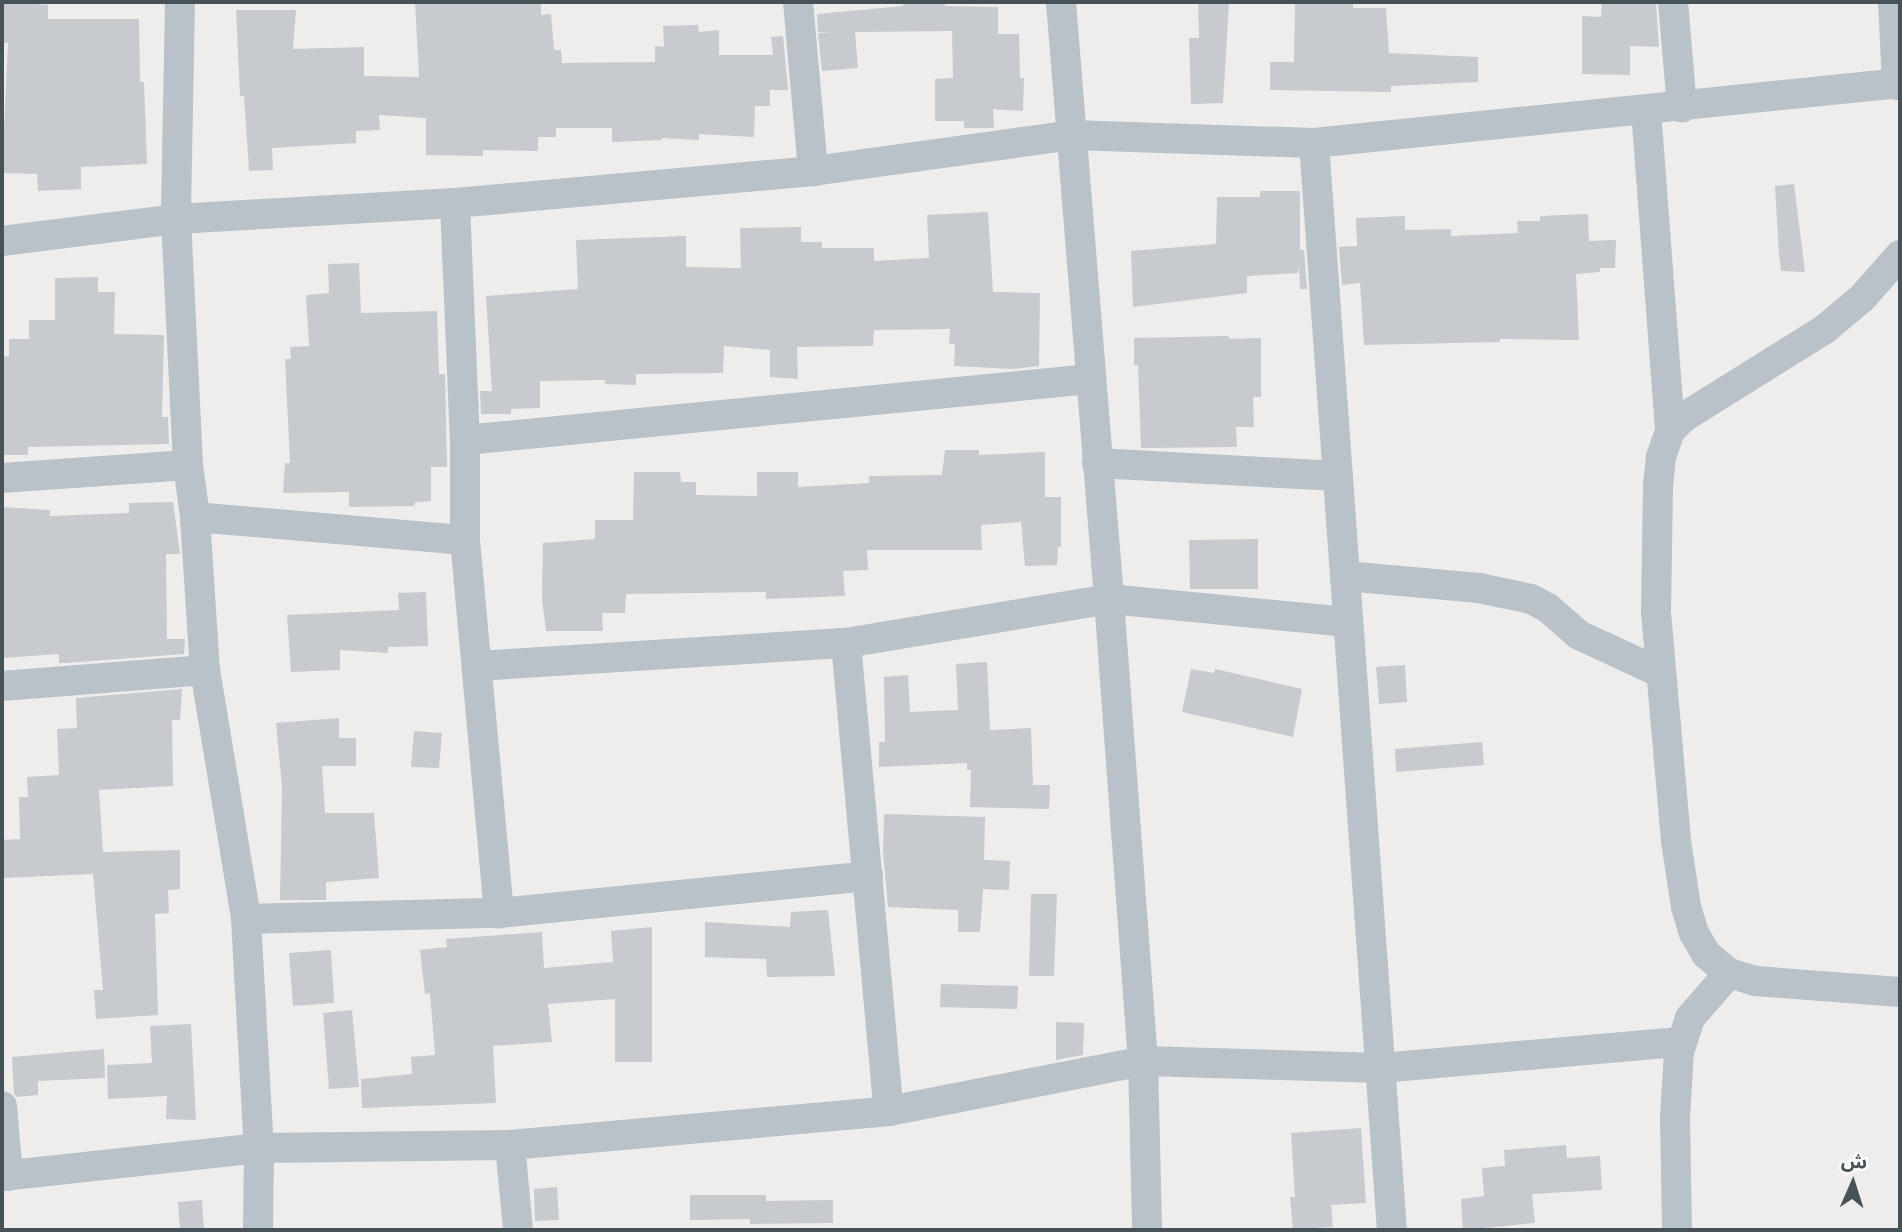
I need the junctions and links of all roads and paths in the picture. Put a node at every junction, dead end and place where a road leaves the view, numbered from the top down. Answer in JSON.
{"nodes":[{"id":1,"x":180,"y":2,"type":"edge"},
{"id":2,"x":798,"y":2,"type":"edge"},
{"id":3,"x":1061,"y":2,"type":"edge"},
{"id":4,"x":1673,"y":2,"type":"edge"},
{"id":5,"x":1893,"y":2,"type":"edge"},
{"id":6,"x":1898,"y":84,"type":"edge"},
{"id":7,"x":1682,"y":108,"type":"junction"},
{"id":8,"x":1646,"y":110,"type":"junction"},
{"id":9,"x":1071,"y":135,"type":"junction"},
{"id":10,"x":1314,"y":143,"type":"junction"},
{"id":11,"x":813,"y":171,"type":"junction"},
{"id":12,"x":455,"y":203,"type":"junction"},
{"id":13,"x":176,"y":219,"type":"junction"},
{"id":14,"x":2,"y":241,"type":"edge"},
{"id":15,"x":1900,"y":255,"type":"edge"},
{"id":16,"x":1090,"y":379,"type":"junction"},
{"id":17,"x":1670,"y":431,"type":"junction"},
{"id":18,"x":466,"y":440,"type":"junction"},
{"id":19,"x":1097,"y":463,"type":"junction"},
{"id":20,"x":188,"y":465,"type":"junction"},
{"id":21,"x":1338,"y":476,"type":"junction"},
{"id":22,"x":2,"y":478,"type":"edge"},
{"id":23,"x":195,"y":517,"type":"junction"},
{"id":24,"x":465,"y":540,"type":"junction"},
{"id":25,"x":1345,"y":576,"type":"junction"},
{"id":26,"x":1109,"y":599,"type":"junction"},
{"id":27,"x":1348,"y":622,"type":"junction"},
{"id":28,"x":846,"y":643,"type":"junction"},
{"id":29,"x":477,"y":666,"type":"junction"},
{"id":30,"x":205,"y":670,"type":"junction"},
{"id":31,"x":1661,"y":673,"type":"junction"},
{"id":32,"x":2,"y":685,"type":"edge"},
{"id":33,"x":867,"y":876,"type":"junction"},
{"id":34,"x":499,"y":913,"type":"junction"},
{"id":35,"x":246,"y":919,"type":"junction"},
{"id":36,"x":1729,"y":973,"type":"junction"},
{"id":37,"x":1900,"y":992,"type":"edge"},
{"id":38,"x":1681,"y":1042,"type":"junction"},
{"id":39,"x":1143,"y":1061,"type":"junction"},
{"id":40,"x":1381,"y":1068,"type":"junction"},
{"id":41,"x":2,"y":1106,"type":"edge"},
{"id":42,"x":889,"y":1111,"type":"junction"},
{"id":43,"x":510,"y":1145,"type":"junction"},
{"id":44,"x":259,"y":1148,"type":"junction"},
{"id":45,"x":5,"y":1176,"type":"edge"},
{"id":46,"x":258,"y":1230,"type":"edge"},
{"id":47,"x":518,"y":1230,"type":"edge"},
{"id":48,"x":1147,"y":1230,"type":"edge"},
{"id":49,"x":1392,"y":1230,"type":"edge"},
{"id":50,"x":1677,"y":1230,"type":"edge"}],
"edges":[{"from":1,"to":13,"type":"street"},
{"from":2,"to":11,"type":"street"},
{"from":3,"to":9,"type":"street"},
{"from":4,"to":7,"type":"street"},
{"from":5,"to":6,"type":"street"},
{"from":6,"to":7,"type":"street"},
{"from":7,"to":8,"type":"street"},
{"from":8,"to":10,"type":"street"},
{"from":8,"to":17,"type":"street"},
{"from":9,"to":10,"type":"street"},
{"from":9,"to":11,"type":"street"},
{"from":9,"to":16,"type":"street"},
{"from":10,"to":21,"type":"street"},
{"from":11,"to":12,"type":"street"},
{"from":12,"to":13,"type":"street"},
{"from":12,"to":18,"type":"street"},
{"from":13,"to":14,"type":"street"},
{"from":13,"to":20,"type":"street"},
{"from":15,"to":17,"type":"street"},
{"from":16,"to":18,"type":"street"},
{"from":16,"to":19,"type":"street"},
{"from":17,"to":31,"type":"street"},
{"from":18,"to":24,"type":"street"},
{"from":19,"to":21,"type":"street"},
{"from":19,"to":26,"type":"street"},
{"from":20,"to":22,"type":"street"},
{"from":20,"to":23,"type":"street"},
{"from":21,"to":25,"type":"street"},
{"from":23,"to":24,"type":"street"},
{"from":23,"to":30,"type":"street"},
{"from":24,"to":29,"type":"street"},
{"from":25,"to":27,"type":"street"},
{"from":25,"to":31,"type":"street"},
{"from":26,"to":27,"type":"street"},
{"from":26,"to":28,"type":"street"},
{"from":26,"to":39,"type":"street"},
{"from":27,"to":40,"type":"street"},
{"from":28,"to":29,"type":"street"},
{"from":28,"to":33,"type":"street"},
{"from":29,"to":34,"type":"street"},
{"from":30,"to":32,"type":"street"},
{"from":30,"to":35,"type":"street"},
{"from":31,"to":36,"type":"street"},
{"from":33,"to":34,"type":"street"},
{"from":33,"to":42,"type":"street"},
{"from":34,"to":35,"type":"street"},
{"from":35,"to":44,"type":"street"},
{"from":36,"to":37,"type":"street"},
{"from":36,"to":38,"type":"street"},
{"from":38,"to":40,"type":"street"},
{"from":38,"to":50,"type":"street"},
{"from":39,"to":40,"type":"street"},
{"from":39,"to":42,"type":"street"},
{"from":39,"to":48,"type":"street"},
{"from":40,"to":49,"type":"street"},
{"from":41,"to":45,"type":"street"},
{"from":42,"to":43,"type":"street"},
{"from":43,"to":44,"type":"street"},
{"from":43,"to":47,"type":"street"},
{"from":44,"to":45,"type":"street"},
{"from":44,"to":46,"type":"street"}]}
